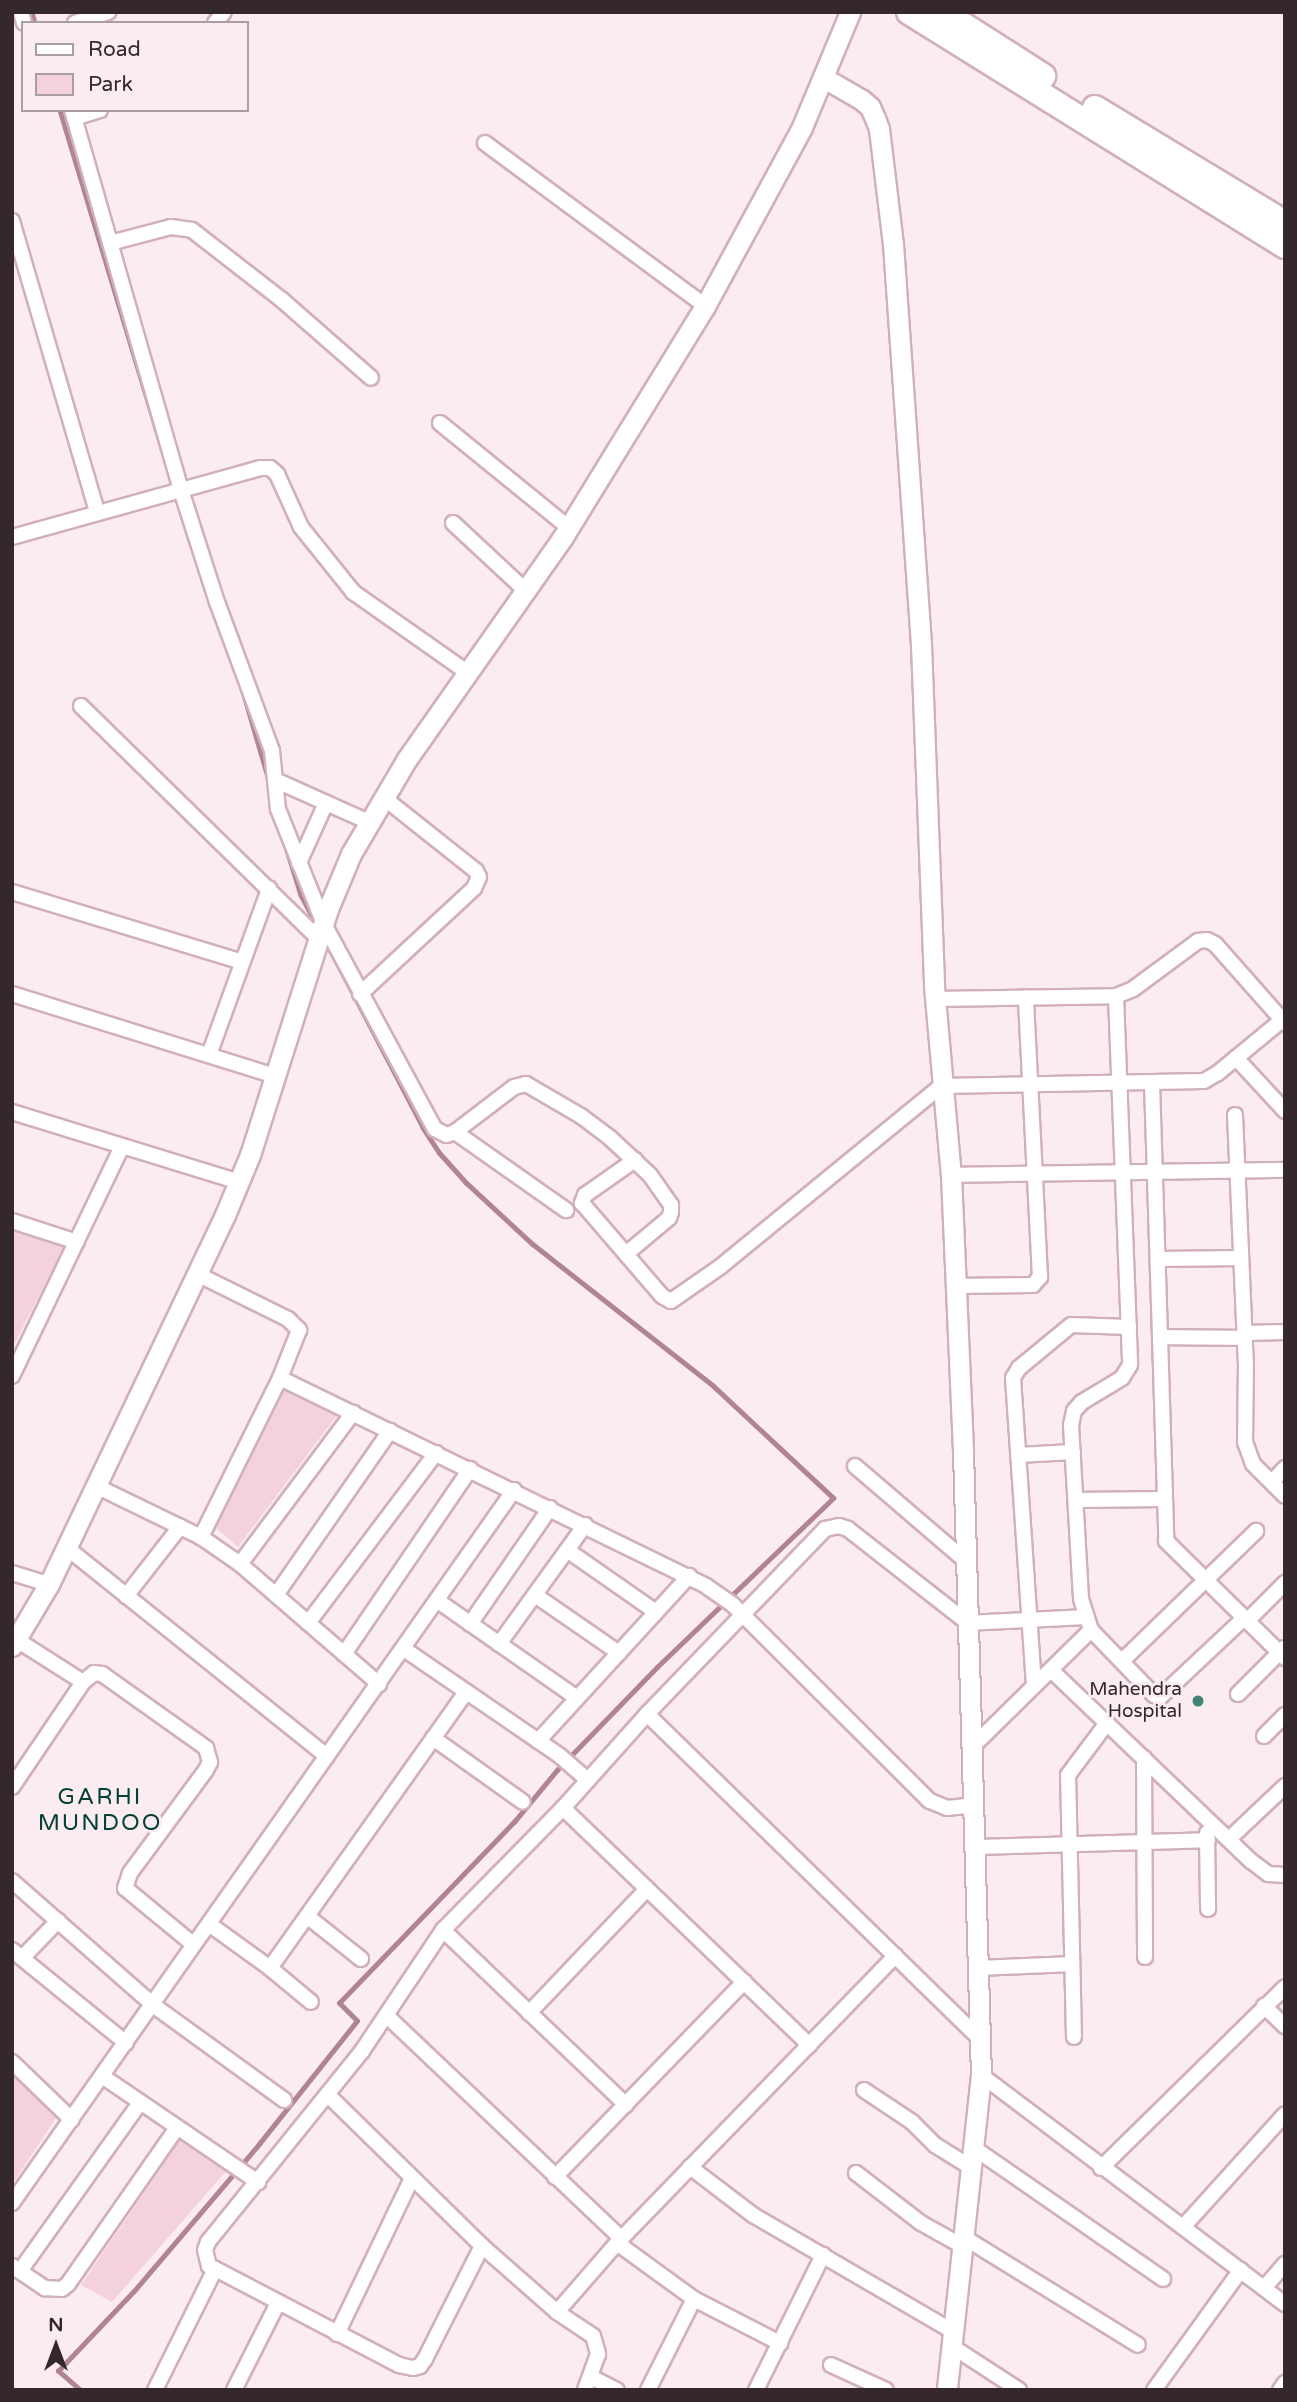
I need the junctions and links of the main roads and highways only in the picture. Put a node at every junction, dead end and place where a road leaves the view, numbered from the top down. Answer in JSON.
{"nodes":[{"id":1,"x":909,"y":12,"type":"edge"},
{"id":2,"x":943,"y":12,"type":"edge"},
{"id":3,"x":1285,"y":223,"type":"edge"},
{"id":4,"x":1285,"y":246,"type":"edge"}],
"edges":[{"from":1,"to":4,"type":"highway"},
{"from":2,"to":3,"type":"highway"}]}
